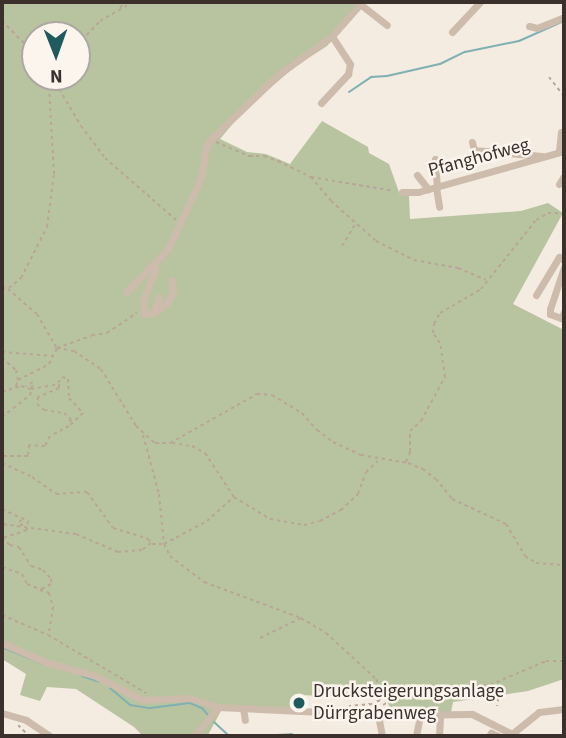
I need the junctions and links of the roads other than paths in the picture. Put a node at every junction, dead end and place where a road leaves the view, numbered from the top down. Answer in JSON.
{"nodes":[{"id":1,"x":480,"y":2,"type":"edge"},
{"id":2,"x":361,"y":3,"type":"edge"},
{"id":3,"x":564,"y":17,"type":"edge"},
{"id":4,"x":387,"y":25,"type":"dead end"},
{"id":5,"x":528,"y":26,"type":"dead end"},
{"id":6,"x":452,"y":32,"type":"dead end"},
{"id":7,"x":332,"y":36,"type":"junction"},
{"id":8,"x":321,"y":103,"type":"dead end"},
{"id":9,"x":561,"y":132,"type":"dead end"},
{"id":10,"x":472,"y":142,"type":"dead end"},
{"id":11,"x":561,"y":151,"type":"edge"},
{"id":12,"x":546,"y":156,"type":"junction"},
{"id":13,"x":435,"y":159,"type":"dead end"},
{"id":14,"x":417,"y":174,"type":"dead end"},
{"id":15,"x":564,"y":176,"type":"edge"},
{"id":16,"x":559,"y":184,"type":"dead end"},
{"id":17,"x":434,"y":187,"type":"junction"},
{"id":18,"x":402,"y":192,"type":"road end"},
{"id":19,"x":439,"y":207,"type":"dead end"},
{"id":20,"x":168,"y":249,"type":"junction"},
{"id":21,"x":564,"y":260,"type":"edge"},
{"id":22,"x":564,"y":267,"type":"edge"},
{"id":23,"x":172,"y":281,"type":"dead end"},
{"id":24,"x":126,"y":292,"type":"dead end"},
{"id":25,"x":536,"y":295,"type":"dead end"},
{"id":26,"x":159,"y":297,"type":"dead end"},
{"id":27,"x":564,"y":312,"type":"edge"},
{"id":28,"x":154,"y":313,"type":"junction"},
{"id":29,"x":2,"y":643,"type":"edge"},
{"id":30,"x":219,"y":707,"type":"junction"},
{"id":31,"x":243,"y":708,"type":"junction"},
{"id":32,"x":564,"y":709,"type":"edge"},
{"id":33,"x":2,"y":713,"type":"edge"},
{"id":34,"x":382,"y":715,"type":"junction"},
{"id":35,"x":440,"y":715,"type":"junction"},
{"id":36,"x":420,"y":716,"type":"junction"},
{"id":37,"x":245,"y":720,"type":"dead end"},
{"id":38,"x":514,"y":735,"type":"edge"},
{"id":39,"x":50,"y":736,"type":"edge"},
{"id":40,"x":194,"y":736,"type":"edge"},
{"id":41,"x":382,"y":736,"type":"edge"},
{"id":42,"x":416,"y":736,"type":"edge"},
{"id":43,"x":439,"y":736,"type":"edge"},
{"id":44,"x":489,"y":736,"type":"edge"},
{"id":45,"x":498,"y":736,"type":"edge"}],
"edges":[{"from":1,"to":6,"type":"street"},
{"from":2,"to":4,"type":"street"},
{"from":2,"to":7,"type":"street"},
{"from":3,"to":5,"type":"street"},
{"from":7,"to":8,"type":"street"},
{"from":7,"to":20,"type":"street"},
{"from":9,"to":11,"type":"street"},
{"from":10,"to":12,"type":"street"},
{"from":11,"to":12,"type":"street","name":"Pfanghofweg"},
{"from":12,"to":17,"type":"street","name":"Pfanghofweg"},
{"from":13,"to":17,"type":"street"},
{"from":14,"to":17,"type":"street"},
{"from":15,"to":16,"type":"street"},
{"from":17,"to":18,"type":"street","name":"Pfanghofweg"},
{"from":17,"to":19,"type":"street"},
{"from":20,"to":24,"type":"street"},
{"from":20,"to":28,"type":"street"},
{"from":21,"to":25,"type":"street"},
{"from":22,"to":27,"type":"street"},
{"from":23,"to":28,"type":"street"},
{"from":26,"to":28,"type":"street"},
{"from":29,"to":30,"type":"street"},
{"from":30,"to":31,"type":"street"},
{"from":30,"to":40,"type":"street"},
{"from":31,"to":34,"type":"street"},
{"from":31,"to":37,"type":"street"},
{"from":32,"to":38,"type":"street"},
{"from":33,"to":39,"type":"street"},
{"from":34,"to":36,"type":"street"},
{"from":34,"to":41,"type":"street"},
{"from":35,"to":36,"type":"street"},
{"from":35,"to":38,"type":"street"},
{"from":35,"to":43,"type":"street"},
{"from":36,"to":42,"type":"street"},
{"from":44,"to":45,"type":"street"}]}
